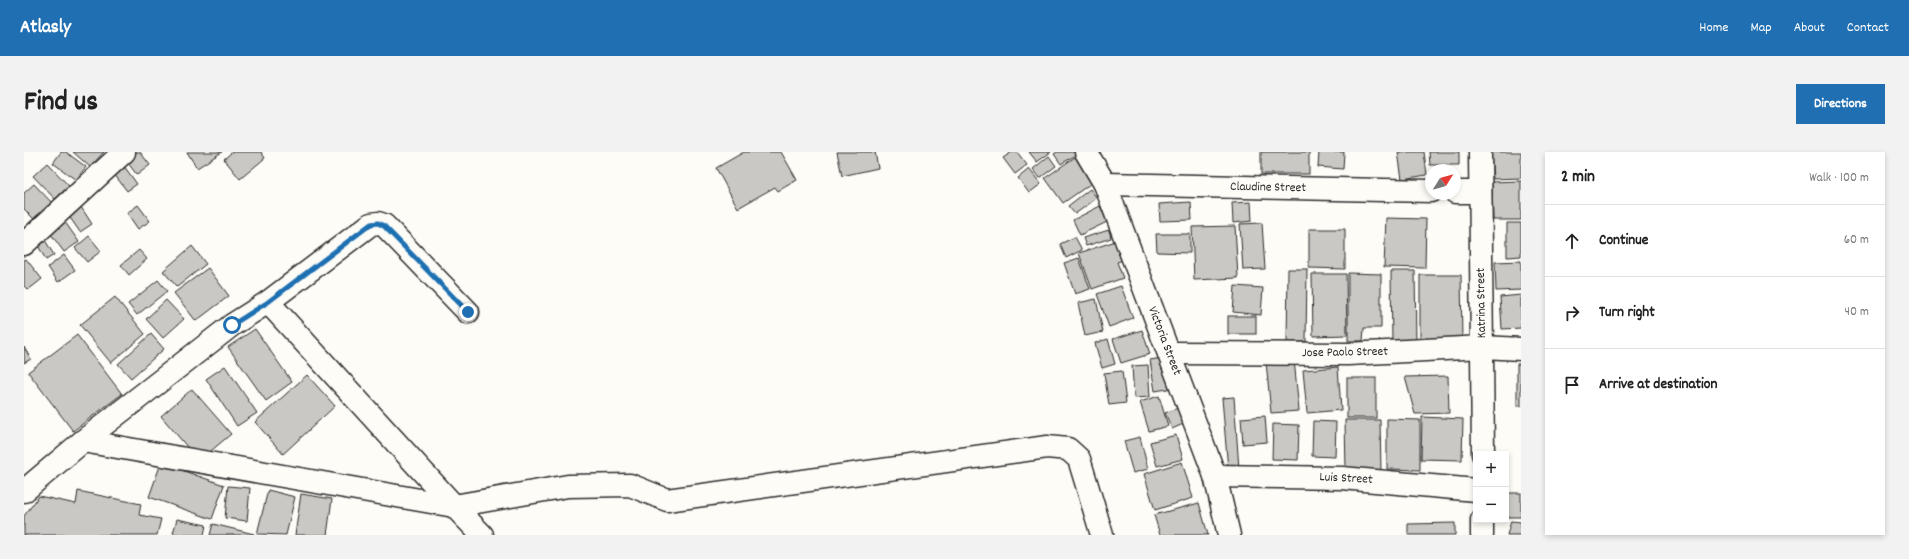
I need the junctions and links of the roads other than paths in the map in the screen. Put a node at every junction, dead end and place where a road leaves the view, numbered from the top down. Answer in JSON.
{"nodes":[{"id":1,"x":124,"y":152,"type":"edge"},
{"id":2,"x":1086,"y":152,"type":"edge"},
{"id":3,"x":1480,"y":152,"type":"edge"},
{"id":4,"x":1105,"y":184,"type":"junction"},
{"id":5,"x":1425,"y":191,"type":"edge"},
{"id":6,"x":1461,"y":192,"type":"edge"},
{"id":7,"x":1480,"y":192,"type":"junction"},
{"id":8,"x":24,"y":244,"type":"edge"},
{"id":9,"x":268,"y":302,"type":"junction"},
{"id":10,"x":468,"y":312,"type":"dead end"},
{"id":11,"x":1483,"y":347,"type":"junction"},
{"id":12,"x":1521,"y":349,"type":"edge"},
{"id":13,"x":1169,"y":353,"type":"junction"},
{"id":14,"x":83,"y":441,"type":"junction"},
{"id":15,"x":1483,"y":451,"type":"edge"},
{"id":16,"x":1215,"y":476,"type":"junction"},
{"id":17,"x":1473,"y":490,"type":"edge"},
{"id":18,"x":24,"y":491,"type":"edge"},
{"id":19,"x":454,"y":506,"type":"junction"},
{"id":20,"x":1482,"y":523,"type":"edge"},
{"id":21,"x":482,"y":535,"type":"edge"},
{"id":22,"x":1102,"y":535,"type":"edge"},
{"id":23,"x":1229,"y":535,"type":"edge"},
{"id":24,"x":1482,"y":535,"type":"edge"}],
"edges":[{"from":1,"to":8,"type":"street"},
{"from":2,"to":4,"type":"street","name":"Victoria Street"},
{"from":3,"to":7,"type":"street","name":"Katrina Street"},
{"from":4,"to":5,"type":"street","name":"Claudine Street"},
{"from":4,"to":13,"type":"street","name":"Victoria Street"},
{"from":6,"to":7,"type":"street"},
{"from":7,"to":11,"type":"street","name":"Katrina Street"},
{"from":9,"to":10,"type":"street"},
{"from":9,"to":14,"type":"street"},
{"from":9,"to":19,"type":"street"},
{"from":11,"to":12,"type":"street","name":"Jose Paolo Street"},
{"from":11,"to":13,"type":"street","name":"Jose Paolo Street"},
{"from":11,"to":15,"type":"street","name":"Katrina Street"},
{"from":13,"to":16,"type":"street","name":"Victoria Street"},
{"from":14,"to":18,"type":"street"},
{"from":14,"to":19,"type":"street"},
{"from":16,"to":17,"type":"street","name":"Luis Street"},
{"from":16,"to":23,"type":"street","name":"Victoria Street"},
{"from":19,"to":21,"type":"street"},
{"from":19,"to":22,"type":"street"},
{"from":20,"to":24,"type":"street"}]}
